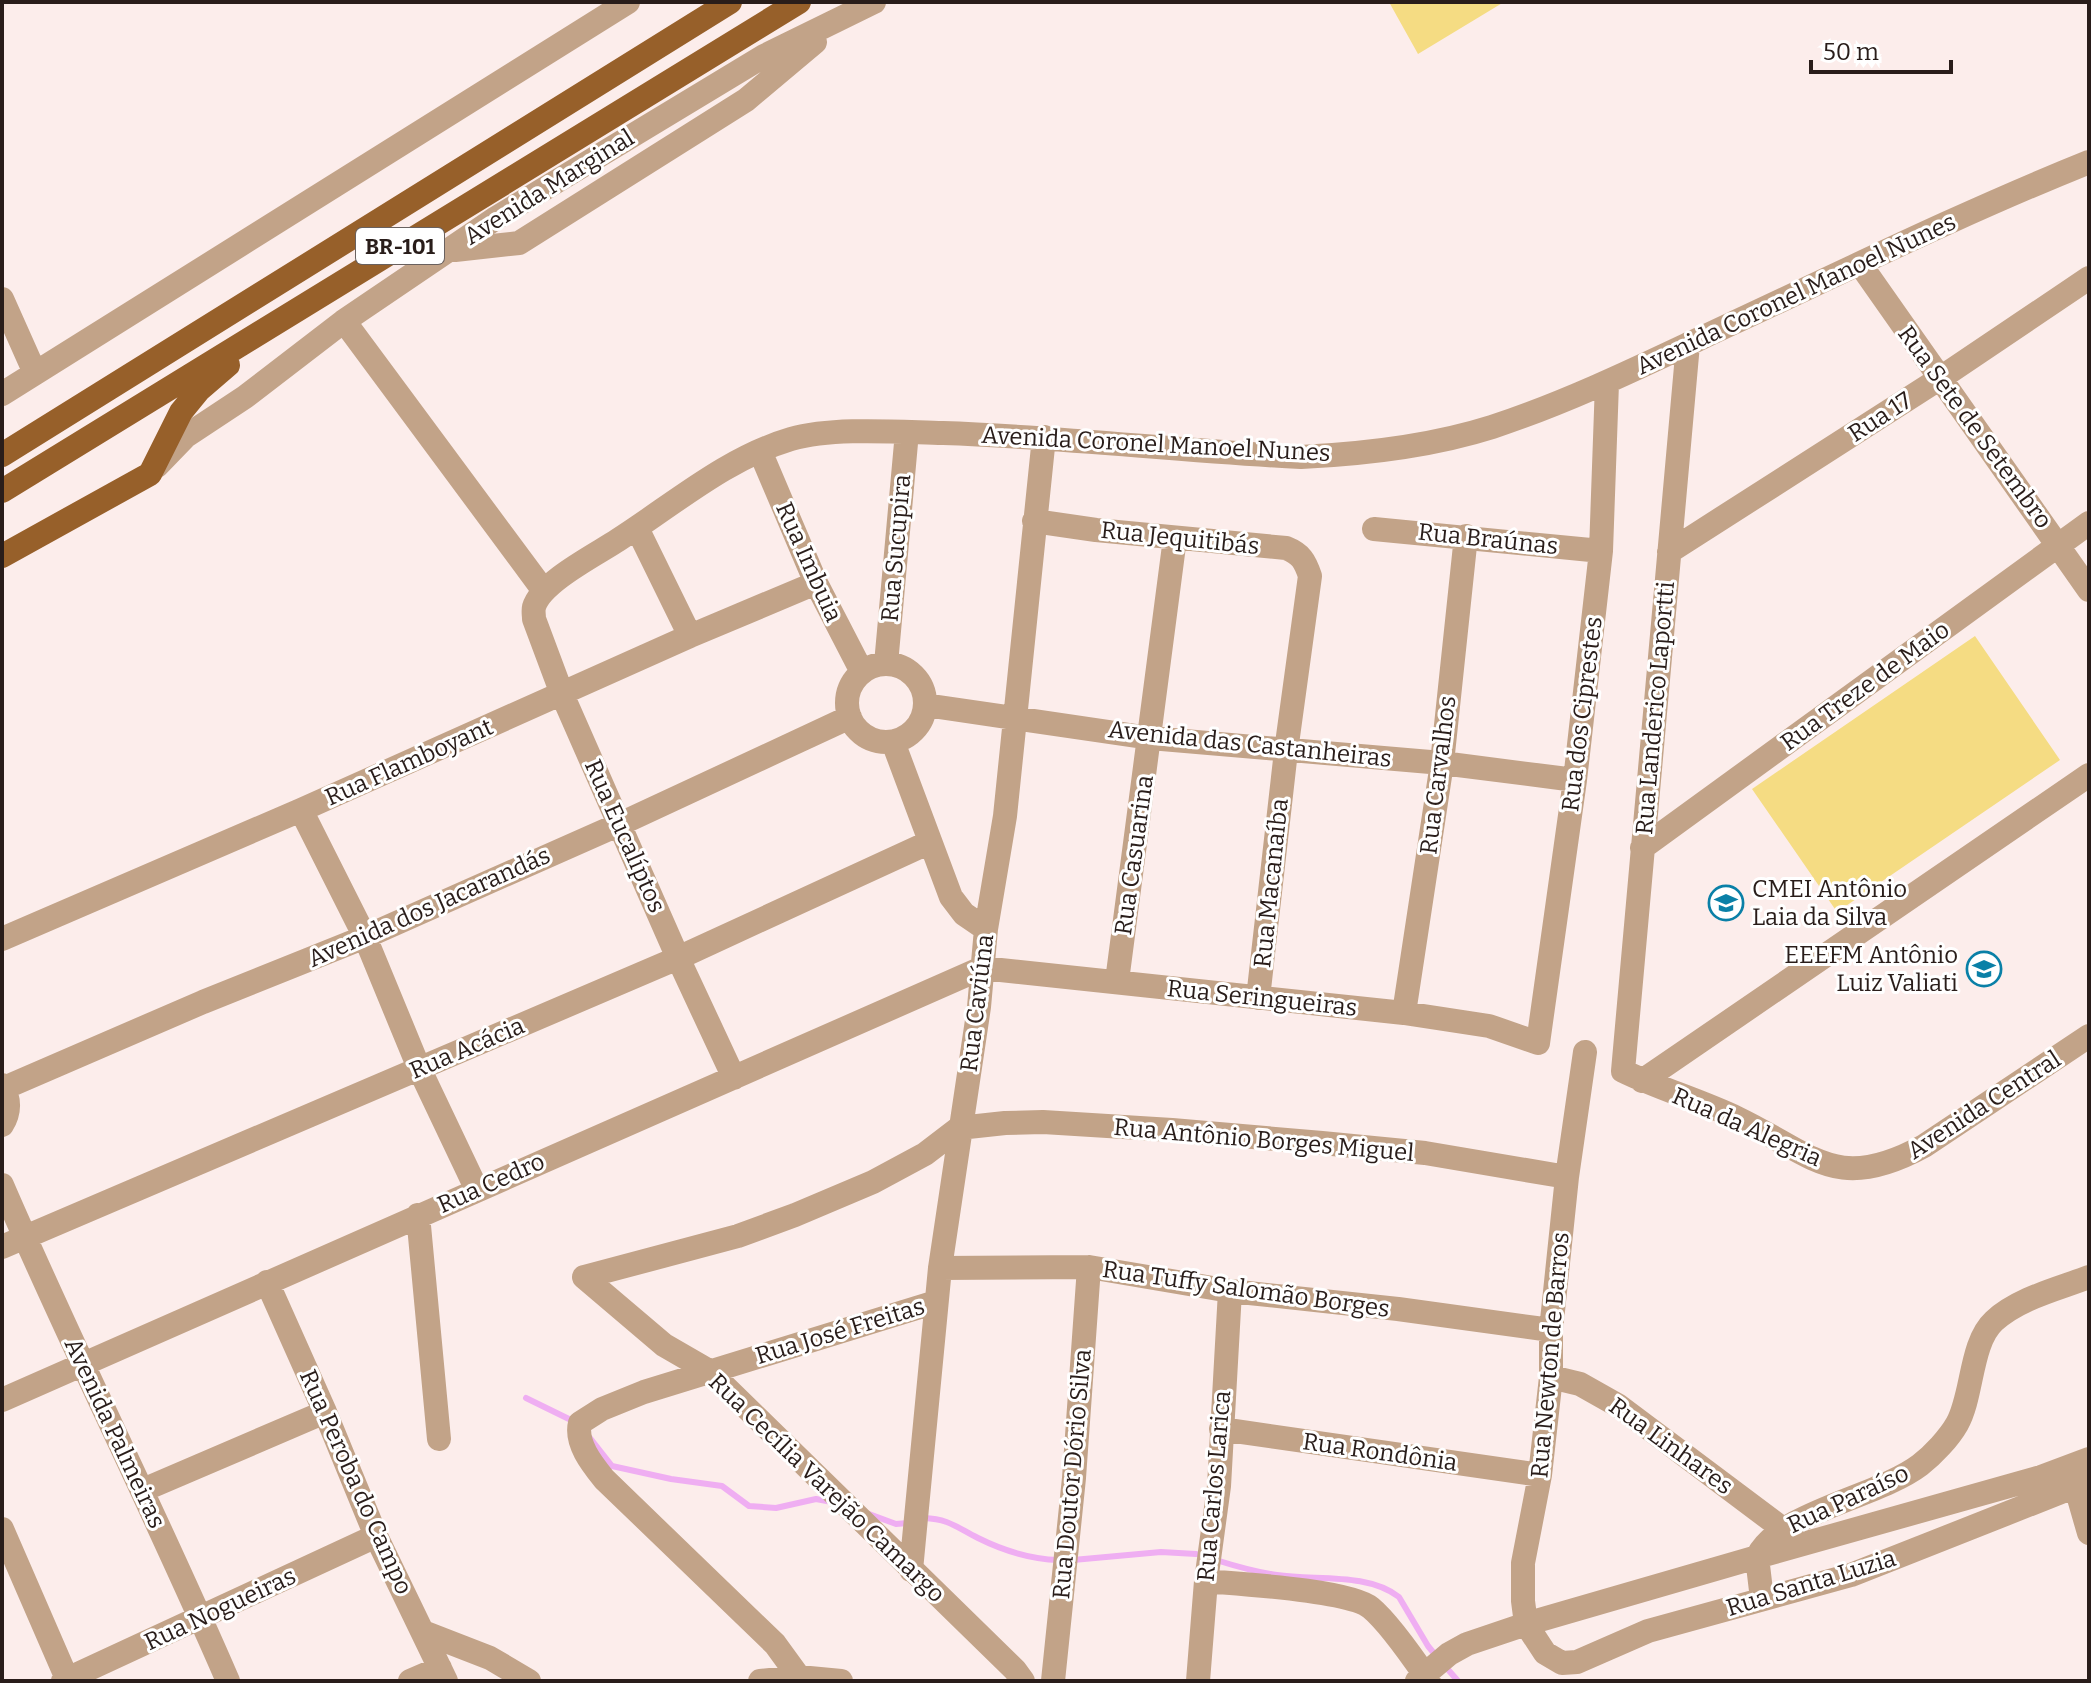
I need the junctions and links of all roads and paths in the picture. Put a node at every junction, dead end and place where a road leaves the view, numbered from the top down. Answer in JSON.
{"nodes":[{"id":1,"x":628,"y":2,"type":"edge"},
{"id":2,"x":730,"y":2,"type":"edge"},
{"id":3,"x":799,"y":2,"type":"edge"},
{"id":4,"x":874,"y":2,"type":"edge"},
{"id":5,"x":2089,"y":162,"type":"edge"},
{"id":6,"x":1860,"y":264,"type":"junction"},
{"id":7,"x":2089,"y":278,"type":"edge"},
{"id":8,"x":2,"y":299,"type":"edge"},
{"id":9,"x":284,"y":316,"type":"junction"},
{"id":10,"x":344,"y":321,"type":"junction"},
{"id":11,"x":1688,"y":344,"type":"junction"},
{"id":12,"x":35,"y":373,"type":"junction"},
{"id":13,"x":1939,"y":379,"type":"junction"},
{"id":14,"x":1607,"y":383,"type":"junction"},
{"id":15,"x":2,"y":394,"type":"edge"},
{"id":16,"x":907,"y":432,"type":"junction"},
{"id":17,"x":1044,"y":437,"type":"junction"},
{"id":18,"x":760,"y":451,"type":"junction"},
{"id":19,"x":2,"y":454,"type":"edge"},
{"id":20,"x":150,"y":474,"type":"junction"},
{"id":21,"x":2,"y":491,"type":"edge"},
{"id":22,"x":1034,"y":521,"type":"junction"},
{"id":23,"x":2089,"y":523,"type":"edge"},
{"id":24,"x":637,"y":528,"type":"junction"},
{"id":25,"x":1374,"y":529,"type":"dead end"},
{"id":26,"x":1466,"y":536,"type":"junction"},
{"id":27,"x":1175,"y":538,"type":"junction"},
{"id":28,"x":2059,"y":545,"type":"junction"},
{"id":29,"x":1601,"y":551,"type":"junction"},
{"id":30,"x":1669,"y":552,"type":"junction"},
{"id":31,"x":2,"y":556,"type":"edge"},
{"id":32,"x":1310,"y":576,"type":"joint"},
{"id":33,"x":816,"y":583,"type":"junction"},
{"id":34,"x":2089,"y":590,"type":"edge"},
{"id":35,"x":544,"y":591,"type":"junction"},
{"id":36,"x":690,"y":636,"type":"junction"},
{"id":37,"x":886,"y":664,"type":"junction"},
{"id":38,"x":862,"y":672,"type":"junction"},
{"id":39,"x":562,"y":694,"type":"junction"},
{"id":40,"x":925,"y":705,"type":"junction"},
{"id":41,"x":850,"y":717,"type":"junction"},
{"id":42,"x":1015,"y":718,"type":"junction"},
{"id":43,"x":1150,"y":738,"type":"junction"},
{"id":44,"x":893,"y":742,"type":"junction"},
{"id":45,"x":1286,"y":751,"type":"junction"},
{"id":46,"x":1442,"y":763,"type":"junction"},
{"id":47,"x":2089,"y":775,"type":"edge"},
{"id":48,"x":1575,"y":780,"type":"junction"},
{"id":49,"x":301,"y":810,"type":"junction"},
{"id":50,"x":620,"y":824,"type":"junction"},
{"id":51,"x":930,"y":842,"type":"junction"},
{"id":52,"x":1642,"y":848,"type":"junction"},
{"id":53,"x":986,"y":929,"type":"junction"},
{"id":54,"x":365,"y":937,"type":"junction"},
{"id":55,"x":2,"y":939,"type":"edge"},
{"id":56,"x":678,"y":958,"type":"junction"},
{"id":57,"x":982,"y":968,"type":"junction"},
{"id":58,"x":1117,"y":981,"type":"junction"},
{"id":59,"x":1258,"y":998,"type":"junction"},
{"id":60,"x":1404,"y":1013,"type":"junction"},
{"id":61,"x":2089,"y":1036,"type":"edge"},
{"id":62,"x":1538,"y":1043,"type":"joint"},
{"id":63,"x":1585,"y":1052,"type":"dead end"},
{"id":64,"x":419,"y":1068,"type":"junction"},
{"id":65,"x":1632,"y":1076,"type":"junction"},
{"id":66,"x":734,"y":1078,"type":"junction"},
{"id":67,"x":3,"y":1086,"type":"edge"},
{"id":68,"x":2,"y":1125,"type":"edge"},
{"id":69,"x":959,"y":1128,"type":"junction"},
{"id":70,"x":1876,"y":1167,"type":"joint"},
{"id":71,"x":1567,"y":1177,"type":"junction"},
{"id":72,"x":2,"y":1185,"type":"edge"},
{"id":73,"x":477,"y":1190,"type":"junction"},
{"id":74,"x":418,"y":1215,"type":"junction"},
{"id":75,"x":25,"y":1237,"type":"junction"},
{"id":76,"x":2,"y":1247,"type":"edge"},
{"id":77,"x":1089,"y":1267,"type":"junction"},
{"id":78,"x":940,"y":1268,"type":"junction"},
{"id":79,"x":2089,"y":1277,"type":"edge"},
{"id":80,"x":267,"y":1282,"type":"junction"},
{"id":81,"x":1230,"y":1291,"type":"junction"},
{"id":82,"x":936,"y":1302,"type":"junction"},
{"id":83,"x":1551,"y":1330,"type":"junction"},
{"id":84,"x":82,"y":1364,"type":"junction"},
{"id":85,"x":709,"y":1371,"type":"junction"},
{"id":86,"x":1551,"y":1377,"type":"junction"},
{"id":87,"x":2,"y":1400,"type":"edge"},
{"id":88,"x":325,"y":1412,"type":"junction"},
{"id":89,"x":1221,"y":1429,"type":"junction"},
{"id":90,"x":439,"y":1439,"type":"dead end"},
{"id":91,"x":2081,"y":1473,"type":"edge"},
{"id":92,"x":1540,"y":1475,"type":"junction"},
{"id":93,"x":143,"y":1490,"type":"junction"},
{"id":94,"x":2,"y":1529,"type":"edge"},
{"id":95,"x":1783,"y":1529,"type":"junction"},
{"id":96,"x":2089,"y":1533,"type":"edge"},
{"id":97,"x":376,"y":1536,"type":"junction"},
{"id":98,"x":1757,"y":1557,"type":"junction"},
{"id":99,"x":911,"y":1570,"type":"junction"},
{"id":100,"x":1206,"y":1581,"type":"junction"},
{"id":101,"x":1762,"y":1599,"type":"junction"},
{"id":102,"x":201,"y":1619,"type":"junction"},
{"id":103,"x":1526,"y":1624,"type":"junction"},
{"id":104,"x":423,"y":1632,"type":"junction"},
{"id":105,"x":1545,"y":1653,"type":"joint"},
{"id":106,"x":1431,"y":1672,"type":"edge"},
{"id":107,"x":443,"y":1675,"type":"edge"},
{"id":108,"x":799,"y":1677,"type":"junction"},
{"id":109,"x":66,"y":1680,"type":"edge"},
{"id":110,"x":228,"y":1681,"type":"edge"},
{"id":111,"x":410,"y":1681,"type":"edge"},
{"id":112,"x":529,"y":1681,"type":"edge"},
{"id":113,"x":760,"y":1681,"type":"edge"},
{"id":114,"x":841,"y":1681,"type":"edge"},
{"id":115,"x":1023,"y":1681,"type":"edge"},
{"id":116,"x":1053,"y":1681,"type":"edge"},
{"id":117,"x":1198,"y":1681,"type":"edge"}],
"edges":[{"from":1,"to":12,"type":"street"},
{"from":2,"to":19,"type":"main road","number":"BR-101"},
{"from":3,"to":9,"type":"main road","number":"BR-101"},
{"from":4,"to":10,"type":"street","name":"Avenida Marginal"},
{"from":5,"to":6,"type":"street","name":"Avenida Coronel Manoel Nunes"},
{"from":6,"to":11,"type":"street","name":"Avenida Coronel Manoel Nunes"},
{"from":6,"to":13,"type":"street","name":"Rua Sete de Setembro"},
{"from":7,"to":13,"type":"street","name":"Rua 17"},
{"from":8,"to":12,"type":"street"},
{"from":9,"to":20,"type":"main road"},
{"from":9,"to":21,"type":"main road","number":"BR-101"},
{"from":10,"to":20,"type":"street","name":"Avenida Marginal"},
{"from":10,"to":35,"type":"street"},
{"from":11,"to":14,"type":"street","name":"Avenida Coronel Manoel Nunes"},
{"from":11,"to":30,"type":"street","name":"Rua Landerico Laportti"},
{"from":12,"to":15,"type":"street"},
{"from":13,"to":28,"type":"street","name":"Rua Sete de Setembro"},
{"from":13,"to":30,"type":"street","name":"Rua 17"},
{"from":14,"to":17,"type":"street","name":"Avenida Coronel Manoel Nunes"},
{"from":14,"to":29,"type":"street","name":"Rua dos Ciprestes"},
{"from":16,"to":17,"type":"street","name":"Avenida Coronel Manoel Nunes"},
{"from":16,"to":18,"type":"street","name":"Avenida Coronel Manoel Nunes"},
{"from":16,"to":37,"type":"street","name":"Rua Sucupira"},
{"from":17,"to":22,"type":"street","name":"Rua Caviúna"},
{"from":18,"to":24,"type":"street","name":"Avenida Coronel Manoel Nunes"},
{"from":18,"to":33,"type":"street","name":"Rua Imbuia"},
{"from":20,"to":31,"type":"main road","name":"Avenida Marginal"},
{"from":22,"to":27,"type":"street","name":"Rua Jequitibás"},
{"from":22,"to":42,"type":"street","name":"Rua Caviúna"},
{"from":23,"to":28,"type":"street","name":"Rua Treze de Maio"},
{"from":24,"to":35,"type":"street","name":"Avenida Coronel Manoel Nunes"},
{"from":24,"to":36,"type":"street"},
{"from":25,"to":26,"type":"street","name":"Rua Braúnas"},
{"from":26,"to":29,"type":"street","name":"Rua Braúnas"},
{"from":26,"to":46,"type":"street","name":"Rua Carvalhos"},
{"from":27,"to":32,"type":"street","name":"Rua Jequitibás"},
{"from":27,"to":43,"type":"street","name":"Rua Casuarina"},
{"from":28,"to":34,"type":"street","name":"Rua Sete de Setembro"},
{"from":28,"to":52,"type":"street","name":"Rua Treze de Maio"},
{"from":29,"to":48,"type":"street","name":"Rua dos Ciprestes"},
{"from":30,"to":52,"type":"street","name":"Rua Landerico Laportti"},
{"from":32,"to":45,"type":"street","name":"Rua Macanaíba"},
{"from":33,"to":36,"type":"street","name":"Rua Flamboyant"},
{"from":33,"to":38,"type":"street","name":"Rua Imbuia"},
{"from":35,"to":39,"type":"street","name":"Rua Eucalíptos"},
{"from":36,"to":39,"type":"street","name":"Rua Flamboyant"},
{"from":37,"to":38,"type":"street"},
{"from":37,"to":40,"type":"street"},
{"from":38,"to":41,"type":"street"},
{"from":39,"to":49,"type":"street","name":"Rua Flamboyant"},
{"from":39,"to":50,"type":"street","name":"Rua Eucalíptos"},
{"from":40,"to":42,"type":"street","name":"Avenida das Castanheiras"},
{"from":40,"to":44,"type":"street"},
{"from":41,"to":44,"type":"street"},
{"from":41,"to":50,"type":"street","name":"Avenida dos Jacarandás"},
{"from":42,"to":43,"type":"street","name":"Avenida das Castanheiras"},
{"from":42,"to":53,"type":"street","name":"Rua Caviúna"},
{"from":43,"to":45,"type":"street","name":"Avenida das Castanheiras"},
{"from":43,"to":58,"type":"street","name":"Rua Casuarina"},
{"from":44,"to":51,"type":"street"},
{"from":45,"to":46,"type":"street","name":"Avenida das Castanheiras"},
{"from":45,"to":59,"type":"street","name":"Rua Macanaíba"},
{"from":46,"to":48,"type":"street","name":"Avenida das Castanheiras"},
{"from":46,"to":60,"type":"street","name":"Rua Carvalhos"},
{"from":47,"to":65,"type":"street"},
{"from":48,"to":62,"type":"street","name":"Rua dos Ciprestes"},
{"from":49,"to":54,"type":"street"},
{"from":49,"to":55,"type":"street","name":"Rua Flamboyant"},
{"from":50,"to":54,"type":"street","name":"Avenida dos Jacarandás"},
{"from":50,"to":56,"type":"street","name":"Rua Eucalíptos"},
{"from":51,"to":53,"type":"street"},
{"from":51,"to":56,"type":"street","name":"Rua Acácia"},
{"from":52,"to":65,"type":"street","name":"Rua Landerico Laportti"},
{"from":53,"to":57,"type":"street","name":"Rua Caviúna"},
{"from":54,"to":64,"type":"street"},
{"from":54,"to":67,"type":"street","name":"Avenida dos Jacarandás"},
{"from":56,"to":64,"type":"street","name":"Rua Acácia"},
{"from":56,"to":66,"type":"street","name":"Rua Eucalíptos"},
{"from":57,"to":58,"type":"street","name":"Rua Seringueiras"},
{"from":57,"to":66,"type":"street","name":"Rua Cedro"},
{"from":57,"to":69,"type":"street","name":"Rua Caviúna"},
{"from":58,"to":59,"type":"street","name":"Rua Seringueiras"},
{"from":59,"to":60,"type":"street","name":"Rua Seringueiras"},
{"from":60,"to":62,"type":"street","name":"Rua Seringueiras"},
{"from":61,"to":70,"type":"street","name":"Avenida Central"},
{"from":63,"to":71,"type":"street","name":"Rua Newton de Barros"},
{"from":64,"to":73,"type":"street"},
{"from":64,"to":75,"type":"street","name":"Rua Acácia"},
{"from":65,"to":70,"type":"street","name":"Rua da Alegria"},
{"from":66,"to":73,"type":"street","name":"Rua Cedro"},
{"from":67,"to":68,"type":"street"},
{"from":69,"to":71,"type":"street","name":"Rua Antônio Borges Miguel"},
{"from":69,"to":78,"type":"street","name":"Rua Caviúna"},
{"from":69,"to":85,"type":"street","name":"Rua Cecília Varejão Camargo"},
{"from":71,"to":83,"type":"street","name":"Rua Newton de Barros"},
{"from":72,"to":75,"type":"street","name":"Avenida Palmeiras"},
{"from":73,"to":74,"type":"street","name":"Rua Cedro"},
{"from":74,"to":80,"type":"street","name":"Rua Cedro"},
{"from":74,"to":90,"type":"street"},
{"from":75,"to":76,"type":"street","name":"Rua Acácia"},
{"from":75,"to":84,"type":"street","name":"Avenida Palmeiras"},
{"from":77,"to":78,"type":"street","name":"Rua Tuffy Salomão Borges"},
{"from":77,"to":81,"type":"street","name":"Rua Tuffy Salomão Borges"},
{"from":77,"to":116,"type":"street","name":"Rua Doutor Dório Silva"},
{"from":78,"to":82,"type":"street","name":"Rua Caviúna"},
{"from":79,"to":95,"type":"street","name":"Rua Paraíso"},
{"from":80,"to":84,"type":"street","name":"Rua Cedro"},
{"from":80,"to":88,"type":"street","name":"Rua Peroba do Campo"},
{"from":81,"to":83,"type":"street","name":"Rua Tuffy Salomão Borges"},
{"from":81,"to":89,"type":"street","name":"Rua Carlos Larica"},
{"from":82,"to":85,"type":"street","name":"Rua José Freitas"},
{"from":82,"to":99,"type":"street","name":"Rua Caviúna"},
{"from":83,"to":86,"type":"street","name":"Rua Newton de Barros"},
{"from":84,"to":87,"type":"street","name":"Rua Cedro"},
{"from":84,"to":93,"type":"street","name":"Avenida Palmeiras"},
{"from":85,"to":99,"type":"street","name":"Rua Cecília Varejão Camargo"},
{"from":85,"to":108,"type":"street","name":"Rua José Freitas"},
{"from":86,"to":92,"type":"street","name":"Rua Newton de Barros"},
{"from":86,"to":95,"type":"street","name":"Rua Linhares"},
{"from":88,"to":93,"type":"street"},
{"from":88,"to":97,"type":"street","name":"Rua Peroba do Campo"},
{"from":89,"to":92,"type":"street","name":"Rua Rondônia"},
{"from":89,"to":100,"type":"street","name":"Rua Carlos Larica"},
{"from":91,"to":96,"type":"street"},
{"from":91,"to":98,"type":"street"},
{"from":91,"to":101,"type":"street","name":"Rua Santa Luzia"},
{"from":92,"to":103,"type":"street","name":"Rua Newton de Barros"},
{"from":93,"to":102,"type":"street","name":"Avenida Palmeiras"},
{"from":94,"to":109,"type":"street"},
{"from":95,"to":98,"type":"street","name":"Rua Paraíso"},
{"from":97,"to":102,"type":"street","name":"Rua Nogueiras"},
{"from":97,"to":104,"type":"street","name":"Rua Peroba do Campo"},
{"from":98,"to":101,"type":"street"},
{"from":98,"to":103,"type":"street"},
{"from":99,"to":115,"type":"street","name":"Rua Cecília Varejão Camargo"},
{"from":100,"to":106,"type":"street"},
{"from":100,"to":117,"type":"street","name":"Rua Carlos Larica"},
{"from":101,"to":105,"type":"street","name":"Rua Santa Luzia"},
{"from":102,"to":109,"type":"street","name":"Rua Nogueiras"},
{"from":102,"to":110,"type":"street","name":"Avenida Palmeiras"},
{"from":103,"to":105,"type":"street","name":"Rua Newton de Barros"},
{"from":103,"to":106,"type":"street"},
{"from":104,"to":107,"type":"street","name":"Rua Peroba do Campo"},
{"from":104,"to":112,"type":"street"},
{"from":107,"to":111,"type":"street"},
{"from":108,"to":113,"type":"street"},
{"from":108,"to":114,"type":"street"}]}
